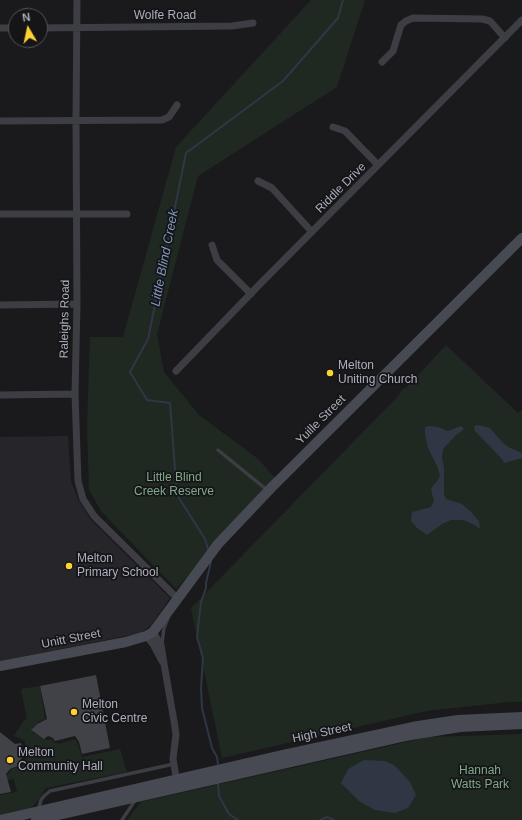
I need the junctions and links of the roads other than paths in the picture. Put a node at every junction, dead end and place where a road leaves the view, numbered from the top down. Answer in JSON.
{"nodes":[{"id":1,"x":77,"y":0,"type":"edge"},
{"id":2,"x":522,"y":20,"type":"edge"},
{"id":3,"x":253,"y":22,"type":"dead end"},
{"id":4,"x":48,"y":28,"type":"edge"},
{"id":5,"x":77,"y":28,"type":"junction"},
{"id":6,"x":505,"y":38,"type":"junction"},
{"id":7,"x":382,"y":62,"type":"dead end"},
{"id":8,"x":177,"y":105,"type":"dead end"},
{"id":9,"x":76,"y":120,"type":"junction"},
{"id":10,"x":0,"y":121,"type":"edge"},
{"id":11,"x":334,"y":127,"type":"dead end"},
{"id":12,"x":378,"y":165,"type":"junction"},
{"id":13,"x":258,"y":181,"type":"dead end"},
{"id":14,"x":0,"y":214,"type":"edge"},
{"id":15,"x":76,"y":214,"type":"junction"},
{"id":16,"x":127,"y":214,"type":"dead end"},
{"id":17,"x":312,"y":232,"type":"junction"},
{"id":18,"x":522,"y":238,"type":"edge"},
{"id":19,"x":212,"y":245,"type":"dead end"},
{"id":20,"x":251,"y":294,"type":"junction"},
{"id":21,"x":77,"y":304,"type":"junction"},
{"id":22,"x":0,"y":305,"type":"edge"},
{"id":23,"x":176,"y":371,"type":"dead end"},
{"id":24,"x":75,"y":394,"type":"junction"},
{"id":25,"x":0,"y":395,"type":"edge"},
{"id":26,"x":218,"y":450,"type":"dead end"},
{"id":27,"x":268,"y":491,"type":"junction"},
{"id":28,"x":178,"y":599,"type":"junction"},
{"id":29,"x":169,"y":611,"type":"junction"},
{"id":30,"x":149,"y":634,"type":"junction"},
{"id":31,"x":161,"y":645,"type":"junction"},
{"id":32,"x":164,"y":664,"type":"junction"},
{"id":33,"x":0,"y":666,"type":"edge"},
{"id":34,"x":522,"y":717,"type":"edge"},
{"id":35,"x":522,"y":724,"type":"edge"},
{"id":36,"x":174,"y":764,"type":"junction"},
{"id":37,"x":177,"y":784,"type":"junction"},
{"id":38,"x":134,"y":794,"type":"junction"},
{"id":39,"x":37,"y":816,"type":"edge"},
{"id":40,"x":1,"y":820,"type":"edge"},
{"id":41,"x":122,"y":820,"type":"edge"}],
"edges":[{"from":1,"to":5,"type":"street","name":"Raleighs Road"},
{"from":2,"to":6,"type":"street","name":"Riddle Drive"},
{"from":3,"to":5,"type":"street","name":"Wolfe Road"},
{"from":4,"to":5,"type":"street","name":"Wolfe Road"},
{"from":5,"to":9,"type":"street","name":"Raleighs Road"},
{"from":6,"to":7,"type":"street"},
{"from":6,"to":12,"type":"street","name":"Riddle Drive"},
{"from":8,"to":9,"type":"street"},
{"from":9,"to":10,"type":"street"},
{"from":9,"to":15,"type":"street","name":"Raleighs Road"},
{"from":11,"to":12,"type":"street"},
{"from":12,"to":17,"type":"street","name":"Riddle Drive"},
{"from":13,"to":17,"type":"street"},
{"from":14,"to":15,"type":"street"},
{"from":15,"to":16,"type":"street"},
{"from":15,"to":21,"type":"street","name":"Raleighs Road"},
{"from":17,"to":20,"type":"street","name":"Riddle Drive"},
{"from":18,"to":27,"type":"main road","name":"Yuille Street"},
{"from":19,"to":20,"type":"street"},
{"from":20,"to":23,"type":"street","name":"Riddle Drive"},
{"from":21,"to":22,"type":"street"},
{"from":21,"to":24,"type":"street","name":"Raleighs Road"},
{"from":24,"to":25,"type":"street"},
{"from":24,"to":28,"type":"street","name":"Raleighs Road"},
{"from":26,"to":27,"type":"lane"},
{"from":27,"to":28,"type":"main road","name":"Yuille Street"},
{"from":28,"to":29,"type":"main road","name":"Yuille Street"},
{"from":29,"to":30,"type":"main road","name":"Yuille Street"},
{"from":29,"to":31,"type":"lane"},
{"from":30,"to":31,"type":"street"},
{"from":30,"to":32,"type":"street"},
{"from":30,"to":33,"type":"main road","name":"Unitt Street"},
{"from":31,"to":32,"type":"street"},
{"from":32,"to":36,"type":"street"},
{"from":34,"to":37,"type":"main road","name":"High Street"},
{"from":35,"to":37,"type":"main road","name":"High Street"},
{"from":36,"to":37,"type":"street"},
{"from":36,"to":39,"type":"lane"},
{"from":37,"to":38,"type":"main road","name":"High Street"},
{"from":38,"to":39,"type":"main road","name":"High Street"},
{"from":38,"to":41,"type":"lane"},
{"from":39,"to":40,"type":"main road","name":"High Street"}]}
